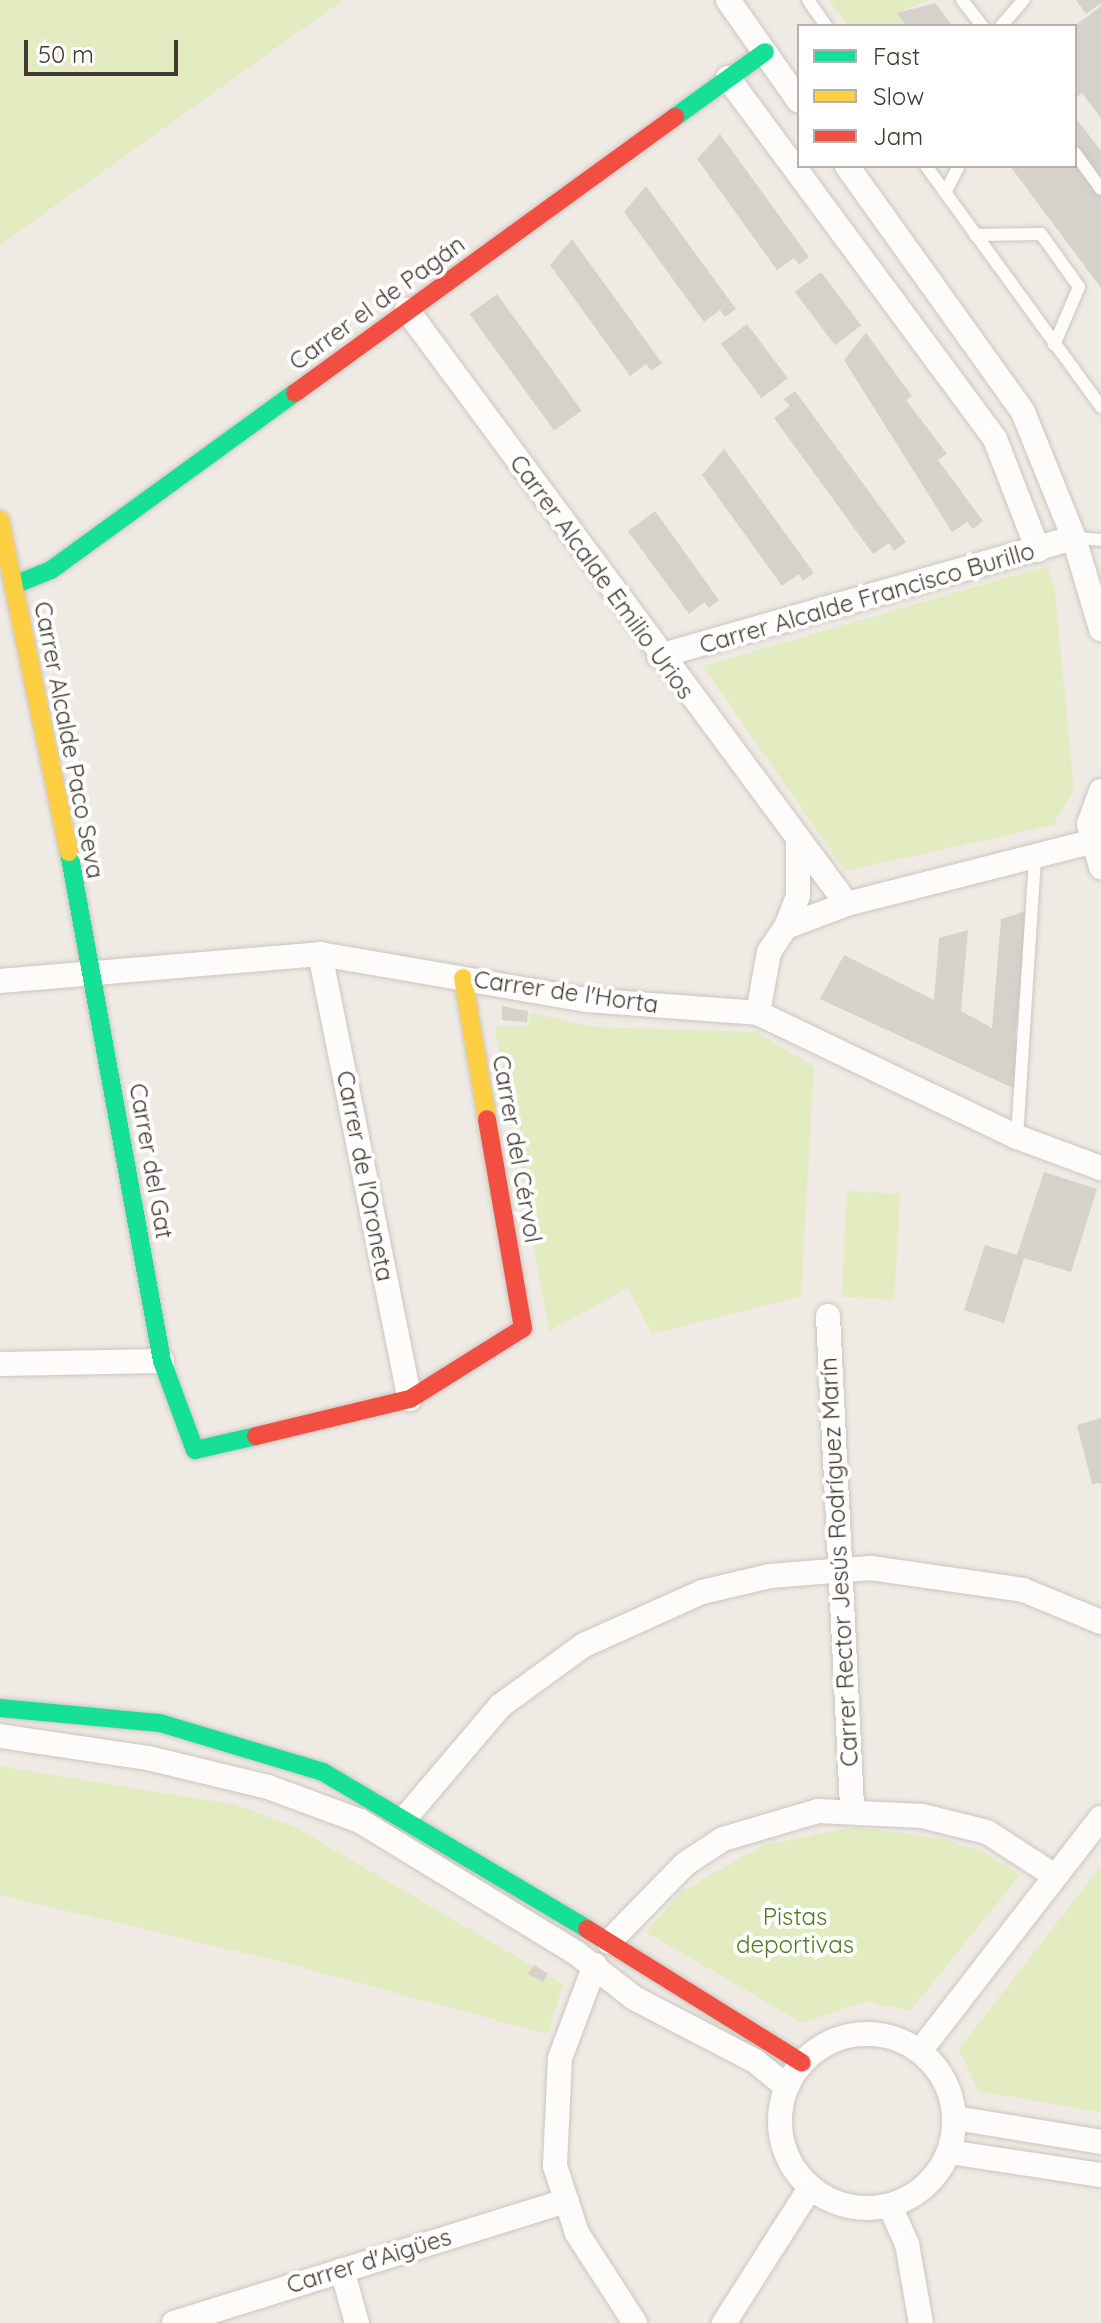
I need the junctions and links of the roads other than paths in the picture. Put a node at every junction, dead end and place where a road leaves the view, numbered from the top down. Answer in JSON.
{"nodes":[{"id":1,"x":728,"y":0,"type":"edge"},
{"id":2,"x":808,"y":0,"type":"edge"},
{"id":3,"x":962,"y":0,"type":"edge"},
{"id":4,"x":1024,"y":0,"type":"edge"},
{"id":5,"x":825,"y":24,"type":"edge"},
{"id":6,"x":980,"y":24,"type":"edge"},
{"id":7,"x":1003,"y":24,"type":"edge"},
{"id":8,"x":765,"y":52,"type":"junction"},
{"id":9,"x":728,"y":78,"type":"junction"},
{"id":10,"x":797,"y":98,"type":"edge"},
{"id":11,"x":1077,"y":156,"type":"edge"},
{"id":12,"x":848,"y":168,"type":"edge"},
{"id":13,"x":927,"y":168,"type":"edge"},
{"id":14,"x":958,"y":168,"type":"edge"},
{"id":15,"x":1101,"y":189,"type":"edge"},
{"id":16,"x":945,"y":193,"type":"junction"},
{"id":17,"x":975,"y":235,"type":"junction"},
{"id":18,"x":407,"y":310,"type":"junction"},
{"id":19,"x":1054,"y":345,"type":"junction"},
{"id":20,"x":1101,"y":407,"type":"edge"},
{"id":21,"x":0,"y":520,"type":"edge"},
{"id":22,"x":1074,"y":538,"type":"junction"},
{"id":23,"x":1101,"y":540,"type":"edge"},
{"id":24,"x":1038,"y":550,"type":"junction"},
{"id":25,"x":1092,"y":568,"type":"edge"},
{"id":26,"x":14,"y":585,"type":"junction"},
{"id":27,"x":1101,"y":628,"type":"edge"},
{"id":28,"x":659,"y":656,"type":"junction"},
{"id":29,"x":1101,"y":791,"type":"edge"},
{"id":30,"x":1090,"y":842,"type":"junction"},
{"id":31,"x":798,"y":843,"type":"junction"},
{"id":32,"x":1035,"y":855,"type":"junction"},
{"id":33,"x":1101,"y":867,"type":"edge"},
{"id":34,"x":847,"y":904,"type":"junction"},
{"id":35,"x":786,"y":927,"type":"junction"},
{"id":36,"x":320,"y":954,"type":"junction"},
{"id":37,"x":93,"y":969,"type":"junction"},
{"id":38,"x":463,"y":978,"type":"junction"},
{"id":39,"x":0,"y":981,"type":"edge"},
{"id":40,"x":758,"y":1013,"type":"junction"},
{"id":41,"x":1017,"y":1137,"type":"junction"},
{"id":42,"x":1101,"y":1168,"type":"edge"},
{"id":43,"x":828,"y":1316,"type":"dead end"},
{"id":44,"x":162,"y":1361,"type":"junction"},
{"id":45,"x":0,"y":1364,"type":"edge"},
{"id":46,"x":410,"y":1399,"type":"junction"},
{"id":47,"x":837,"y":1568,"type":"junction"},
{"id":48,"x":1101,"y":1622,"type":"edge"},
{"id":49,"x":0,"y":1708,"type":"edge"},
{"id":50,"x":0,"y":1736,"type":"edge"},
{"id":51,"x":852,"y":1809,"type":"junction"},
{"id":52,"x":406,"y":1817,"type":"junction"},
{"id":53,"x":1101,"y":1818,"type":"edge"},
{"id":54,"x":1055,"y":1876,"type":"junction"},
{"id":55,"x":609,"y":1942,"type":"junction"},
{"id":56,"x":595,"y":1965,"type":"junction"},
{"id":57,"x":920,"y":2051,"type":"junction"},
{"id":58,"x":802,"y":2063,"type":"junction"},
{"id":59,"x":787,"y":2087,"type":"junction"},
{"id":60,"x":955,"y":2118,"type":"junction"},
{"id":61,"x":1101,"y":2142,"type":"edge"},
{"id":62,"x":949,"y":2152,"type":"junction"},
{"id":63,"x":1101,"y":2175,"type":"edge"},
{"id":64,"x":810,"y":2188,"type":"junction"},
{"id":65,"x":566,"y":2201,"type":"junction"},
{"id":66,"x":890,"y":2206,"type":"junction"},
{"id":67,"x":342,"y":2270,"type":"junction"},
{"id":68,"x":174,"y":2323,"type":"edge"},
{"id":69,"x":357,"y":2323,"type":"edge"},
{"id":70,"x":635,"y":2323,"type":"edge"},
{"id":71,"x":724,"y":2323,"type":"edge"},
{"id":72,"x":921,"y":2323,"type":"edge"}],
"edges":[{"from":1,"to":8,"type":"street"},
{"from":2,"to":5,"type":"lane"},
{"from":3,"to":6,"type":"lane"},
{"from":4,"to":7,"type":"lane"},
{"from":8,"to":9,"type":"street","name":"Carrer el de Pagán"},
{"from":8,"to":10,"type":"street"},
{"from":9,"to":18,"type":"street","name":"Carrer el de Pagán"},
{"from":9,"to":24,"type":"street"},
{"from":11,"to":15,"type":"lane"},
{"from":12,"to":22,"type":"street"},
{"from":13,"to":16,"type":"lane"},
{"from":14,"to":16,"type":"lane"},
{"from":16,"to":17,"type":"lane"},
{"from":17,"to":19,"type":"lane"},
{"from":17,"to":19,"type":"lane"},
{"from":18,"to":26,"type":"street","name":"Carrer el de Pagán"},
{"from":18,"to":28,"type":"street","name":"Carrer Alcalde Emilio Urios"},
{"from":19,"to":20,"type":"lane"},
{"from":21,"to":26,"type":"street","name":"Carrer Alcalde Paco Seva"},
{"from":22,"to":23,"type":"lane"},
{"from":22,"to":24,"type":"street","name":"Carrer Alcalde Francisco Burillo"},
{"from":22,"to":25,"type":"street"},
{"from":24,"to":28,"type":"street","name":"Carrer Alcalde Francisco Burillo"},
{"from":25,"to":27,"type":"street"},
{"from":26,"to":37,"type":"street","name":"Carrer Alcalde Paco Seva"},
{"from":28,"to":31,"type":"street","name":"Carrer Alcalde Emilio Urios"},
{"from":29,"to":30,"type":"street"},
{"from":30,"to":32,"type":"street"},
{"from":30,"to":33,"type":"street"},
{"from":31,"to":34,"type":"street","name":"Carrer Alcalde Emilio Urios"},
{"from":31,"to":35,"type":"street"},
{"from":32,"to":34,"type":"street"},
{"from":32,"to":41,"type":"lane"},
{"from":34,"to":35,"type":"street"},
{"from":35,"to":40,"type":"street"},
{"from":36,"to":37,"type":"street","name":"Carrer de l'Horta"},
{"from":36,"to":38,"type":"street","name":"Carrer de l'Horta"},
{"from":36,"to":46,"type":"street","name":"Carrer de l'Oroneta"},
{"from":37,"to":39,"type":"street","name":"Carrer de l'Horta"},
{"from":37,"to":44,"type":"street","name":"Carrer del Gat"},
{"from":38,"to":40,"type":"street","name":"Carrer de l'Horta"},
{"from":38,"to":46,"type":"street","name":"Carrer del Cérvol"},
{"from":40,"to":41,"type":"street","name":"Carrer de l'Horta"},
{"from":41,"to":42,"type":"street","name":"Carrer de l'Horta"},
{"from":43,"to":47,"type":"street","name":"Carrer Rector Jesús Rodríguez Marín"},
{"from":44,"to":45,"type":"street"},
{"from":44,"to":46,"type":"street","name":"Carrer del Gat"},
{"from":47,"to":48,"type":"street"},
{"from":47,"to":51,"type":"street","name":"Carrer Rector Jesús Rodríguez Marín"},
{"from":47,"to":52,"type":"street"},
{"from":49,"to":52,"type":"street"},
{"from":50,"to":56,"type":"street"},
{"from":51,"to":54,"type":"street"},
{"from":51,"to":55,"type":"street"},
{"from":52,"to":55,"type":"street"},
{"from":53,"to":54,"type":"street"},
{"from":54,"to":57,"type":"street"},
{"from":55,"to":58,"type":"street"},
{"from":56,"to":59,"type":"street"},
{"from":56,"to":65,"type":"street"},
{"from":57,"to":58,"type":"street"},
{"from":57,"to":60,"type":"street"},
{"from":58,"to":59,"type":"street"},
{"from":59,"to":64,"type":"street"},
{"from":60,"to":61,"type":"street"},
{"from":60,"to":62,"type":"street"},
{"from":62,"to":63,"type":"street"},
{"from":62,"to":66,"type":"street"},
{"from":64,"to":66,"type":"street"},
{"from":64,"to":71,"type":"street"},
{"from":65,"to":67,"type":"street","name":"Carrer d'Aigües"},
{"from":65,"to":70,"type":"street"},
{"from":66,"to":72,"type":"street"},
{"from":67,"to":68,"type":"street","name":"Carrer d'Aigües"},
{"from":67,"to":69,"type":"street"}]}
